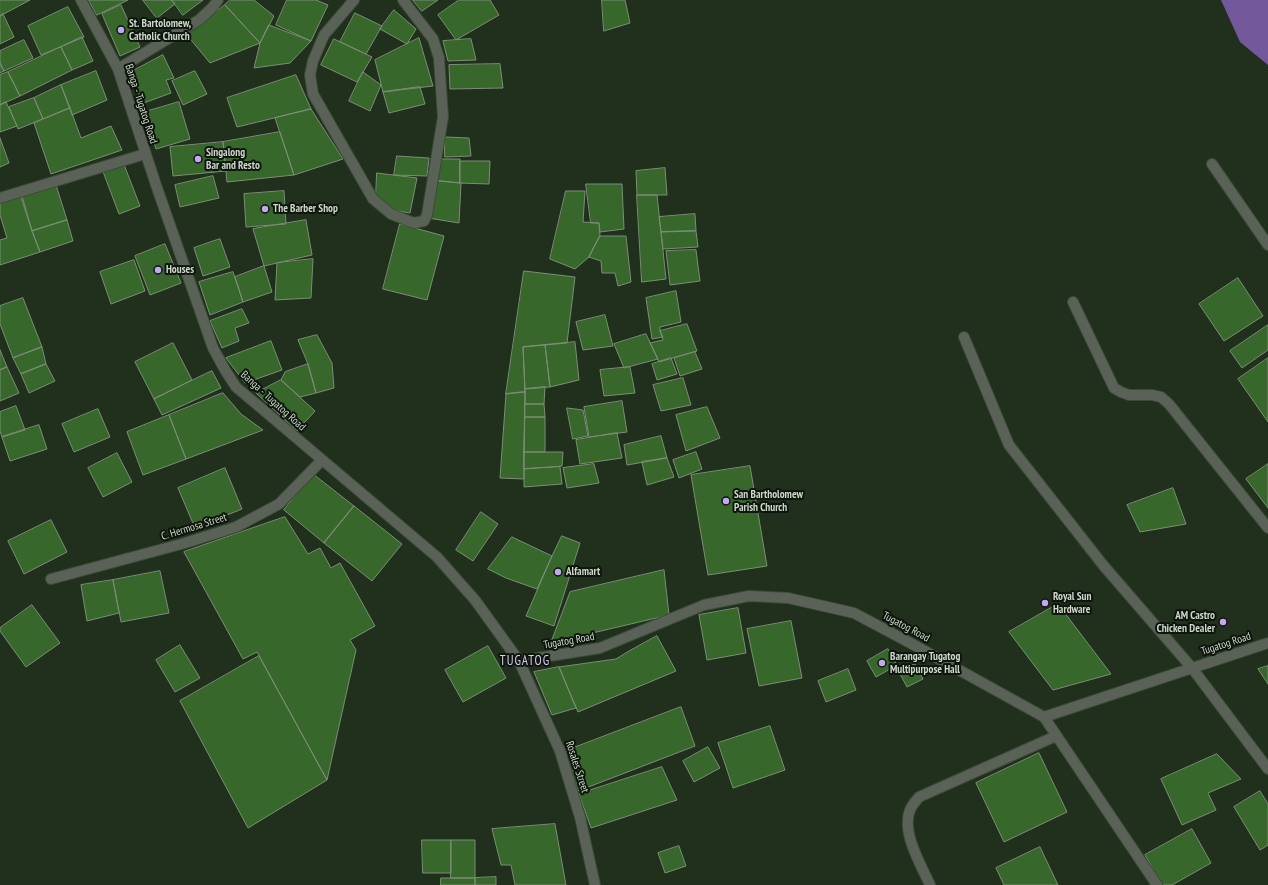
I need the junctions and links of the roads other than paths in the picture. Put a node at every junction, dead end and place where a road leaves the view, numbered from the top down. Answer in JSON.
{"nodes":[{"id":1,"x":81,"y":0,"type":"edge"},
{"id":2,"x":218,"y":0,"type":"edge"},
{"id":3,"x":354,"y":0,"type":"edge"},
{"id":4,"x":403,"y":0,"type":"edge"},
{"id":5,"x":118,"y":69,"type":"junction"},
{"id":6,"x":145,"y":154,"type":"junction"},
{"id":7,"x":1212,"y":164,"type":"dead end"},
{"id":8,"x":0,"y":198,"type":"edge"},
{"id":9,"x":1268,"y":245,"type":"edge"},
{"id":10,"x":1073,"y":302,"type":"dead end"},
{"id":11,"x":964,"y":338,"type":"dead end"},
{"id":12,"x":322,"y":460,"type":"junction"},
{"id":13,"x":1268,"y":528,"type":"edge"},
{"id":14,"x":51,"y":579,"type":"dead end"},
{"id":15,"x":1268,"y":643,"type":"edge"},
{"id":16,"x":520,"y":661,"type":"junction"},
{"id":17,"x":1192,"y":668,"type":"junction"},
{"id":18,"x":1044,"y":717,"type":"junction"},
{"id":19,"x":1056,"y":736,"type":"junction"},
{"id":20,"x":1268,"y":769,"type":"edge"},
{"id":21,"x":595,"y":885,"type":"edge"},
{"id":22,"x":930,"y":885,"type":"edge"},
{"id":23,"x":1157,"y":885,"type":"edge"}],
"edges":[{"from":1,"to":5,"type":"street","name":"Banga - Tugatog Road"},
{"from":2,"to":5,"type":"street"},
{"from":3,"to":4,"type":"street"},
{"from":5,"to":6,"type":"street","name":"Banga - Tugatog Road"},
{"from":6,"to":8,"type":"street"},
{"from":6,"to":12,"type":"street","name":"Banga - Tugatog Road"},
{"from":7,"to":9,"type":"street"},
{"from":10,"to":13,"type":"street"},
{"from":11,"to":17,"type":"street"},
{"from":12,"to":14,"type":"street","name":"C. Hermosa Street"},
{"from":12,"to":16,"type":"street","name":"Banga - Tugatog Road"},
{"from":15,"to":17,"type":"street","name":"Tugatog Road"},
{"from":16,"to":18,"type":"street","name":"Tugatog Road"},
{"from":16,"to":21,"type":"street","name":"Rosales Street"},
{"from":17,"to":18,"type":"street","name":"Tugatog Road"},
{"from":17,"to":20,"type":"street"},
{"from":18,"to":19,"type":"street"},
{"from":19,"to":22,"type":"street"},
{"from":19,"to":23,"type":"street"}]}
